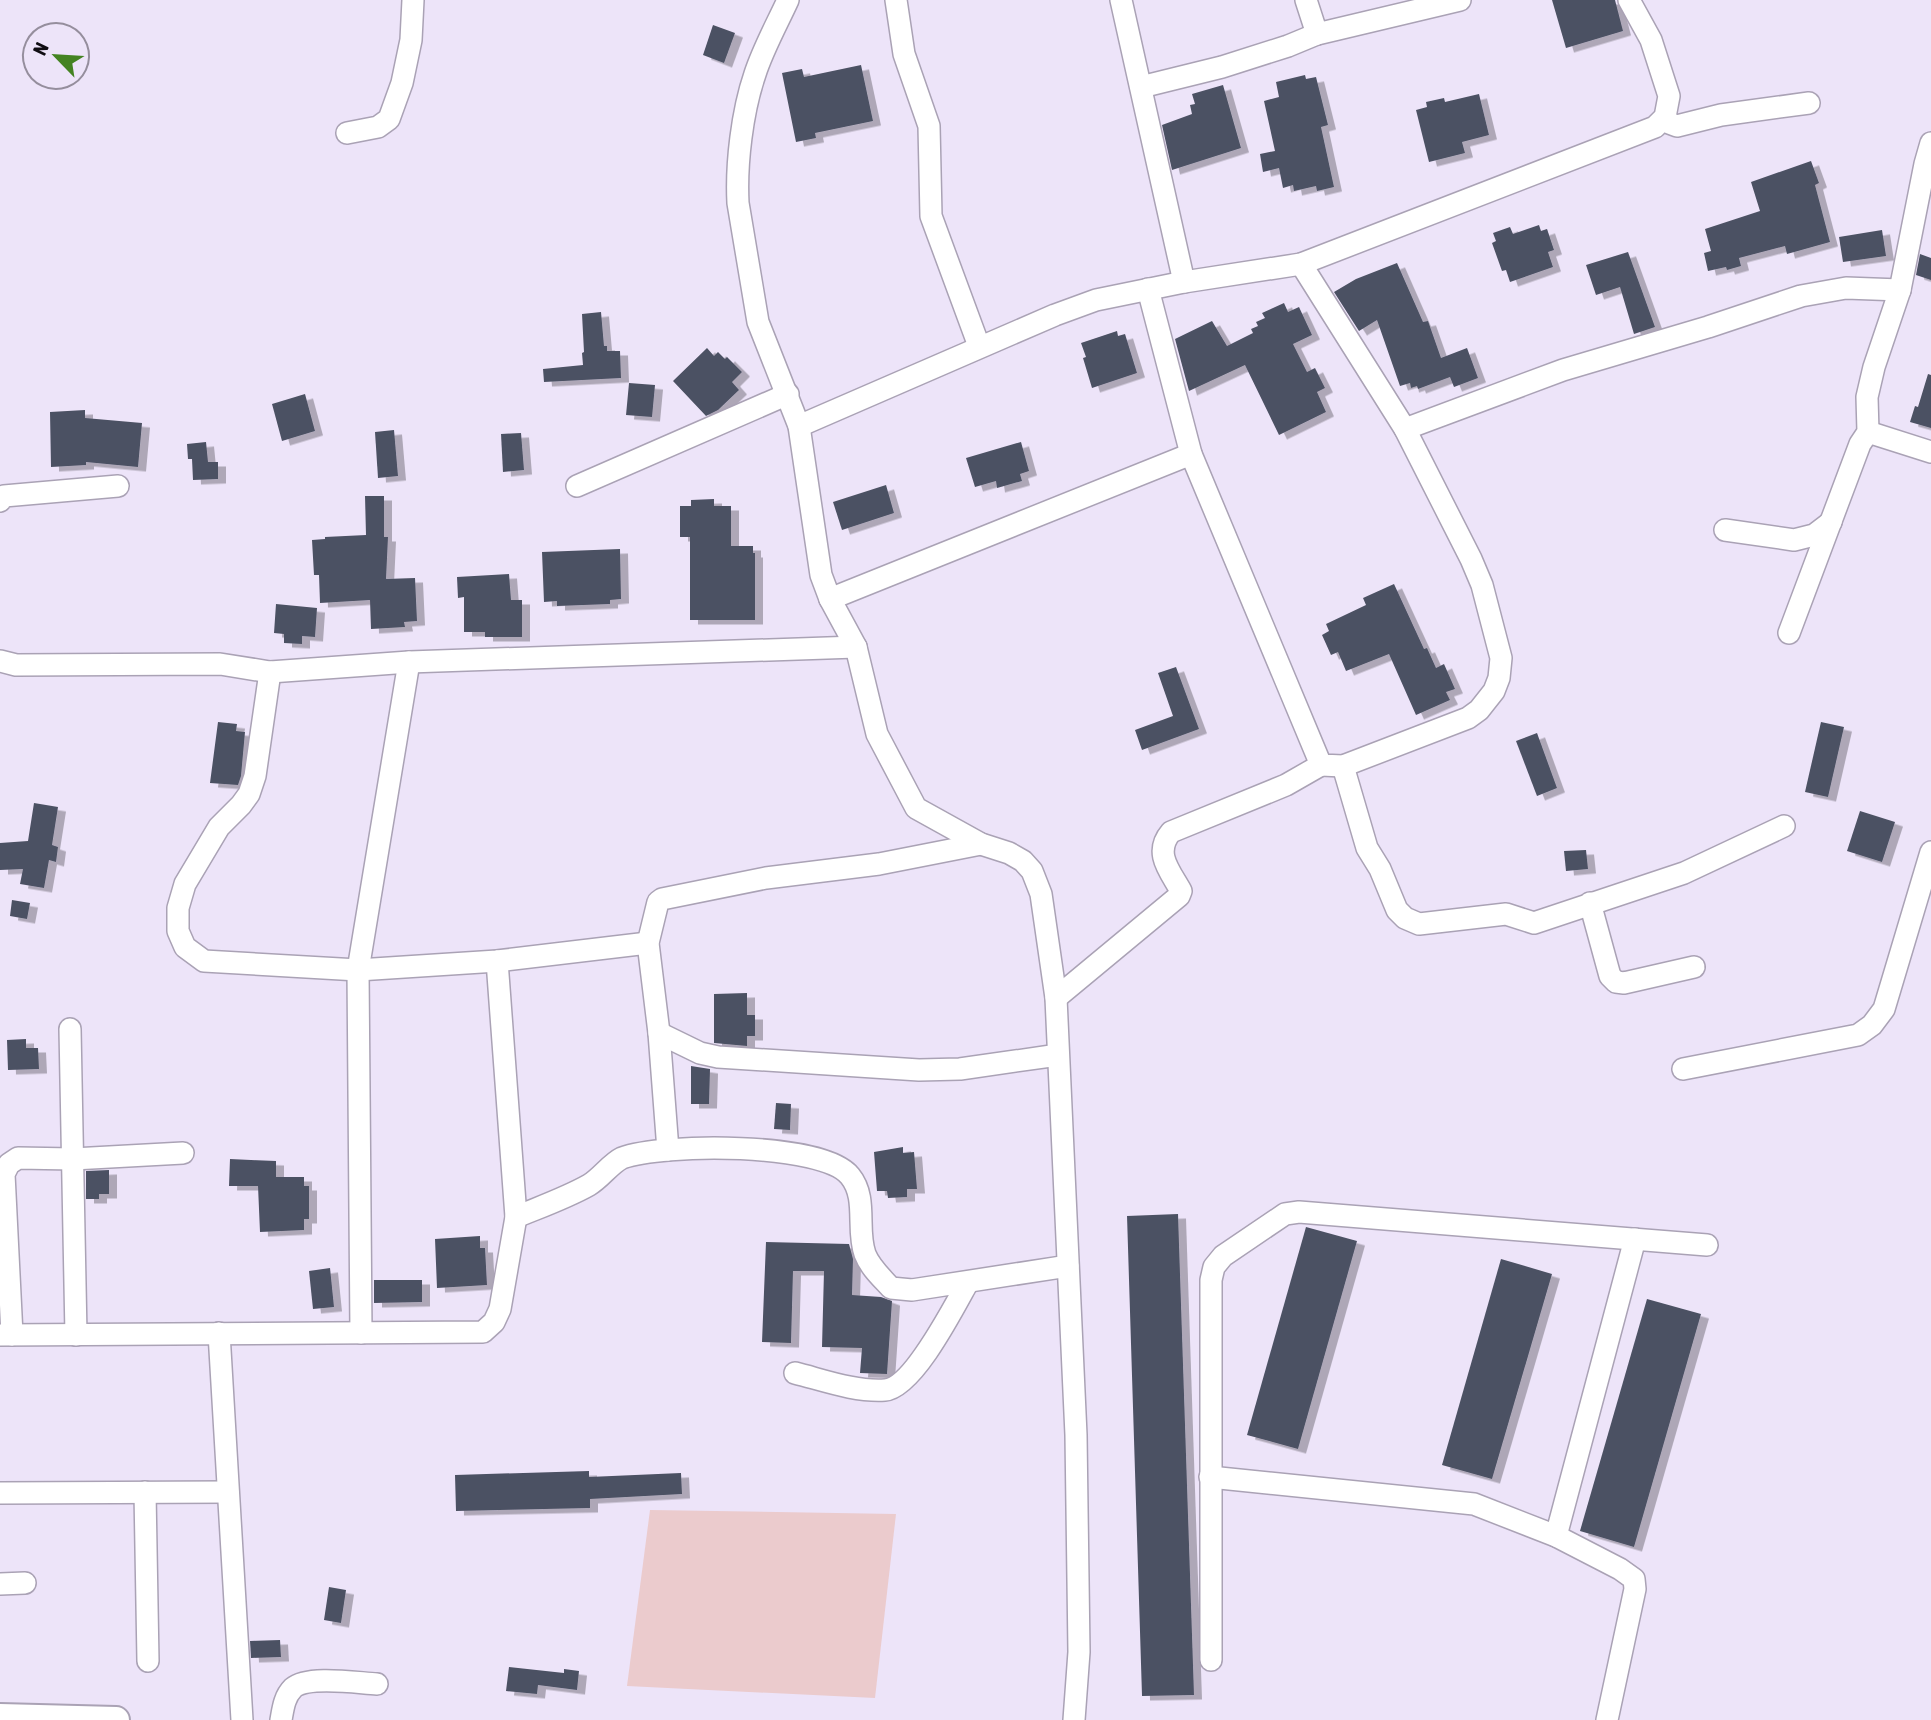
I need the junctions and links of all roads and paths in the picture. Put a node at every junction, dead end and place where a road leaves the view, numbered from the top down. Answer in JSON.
{"nodes":[{"id":1,"x":413,"y":0,"type":"edge"},
{"id":2,"x":788,"y":0,"type":"edge"},
{"id":3,"x":896,"y":0,"type":"edge"},
{"id":4,"x":1121,"y":0,"type":"edge"},
{"id":5,"x":1306,"y":0,"type":"edge"},
{"id":6,"x":1460,"y":0,"type":"edge"},
{"id":7,"x":1629,"y":0,"type":"edge"},
{"id":8,"x":1317,"y":34,"type":"junction"},
{"id":9,"x":1141,"y":87,"type":"junction"},
{"id":10,"x":1809,"y":103,"type":"dead end"},
{"id":11,"x":1665,"y":117,"type":"junction"},
{"id":12,"x":347,"y":133,"type":"dead end"},
{"id":13,"x":1931,"y":143,"type":"edge"},
{"id":14,"x":1301,"y":264,"type":"junction"},
{"id":15,"x":1184,"y":282,"type":"junction"},
{"id":16,"x":1148,"y":289,"type":"junction"},
{"id":17,"x":1900,"y":290,"type":"junction"},
{"id":18,"x":979,"y":346,"type":"junction"},
{"id":19,"x":788,"y":394,"type":"junction"},
{"id":20,"x":799,"y":426,"type":"junction"},
{"id":21,"x":1405,"y":429,"type":"junction"},
{"id":22,"x":1868,"y":432,"type":"junction"},
{"id":23,"x":1931,"y":452,"type":"edge"},
{"id":24,"x":1191,"y":454,"type":"junction"},
{"id":25,"x":118,"y":486,"type":"dead end"},
{"id":26,"x":578,"y":486,"type":"dead end"},
{"id":27,"x":0,"y":501,"type":"edge"},
{"id":28,"x":1831,"y":522,"type":"junction"},
{"id":29,"x":1725,"y":530,"type":"dead end"},
{"id":30,"x":830,"y":599,"type":"junction"},
{"id":31,"x":1790,"y":632,"type":"dead end"},
{"id":32,"x":856,"y":647,"type":"junction"},
{"id":33,"x":0,"y":661,"type":"edge"},
{"id":34,"x":409,"y":662,"type":"junction"},
{"id":35,"x":270,"y":672,"type":"junction"},
{"id":36,"x":1321,"y":765,"type":"junction"},
{"id":37,"x":1343,"y":766,"type":"junction"},
{"id":38,"x":1784,"y":826,"type":"dead end"},
{"id":39,"x":981,"y":844,"type":"junction"},
{"id":40,"x":1931,"y":852,"type":"edge"},
{"id":41,"x":1590,"y":903,"type":"junction"},
{"id":42,"x":648,"y":943,"type":"junction"},
{"id":43,"x":497,"y":961,"type":"junction"},
{"id":44,"x":1694,"y":967,"type":"dead end"},
{"id":45,"x":358,"y":970,"type":"junction"},
{"id":46,"x":1056,"y":998,"type":"junction"},
{"id":47,"x":70,"y":1030,"type":"dead end"},
{"id":48,"x":659,"y":1033,"type":"junction"},
{"id":49,"x":1058,"y":1055,"type":"junction"},
{"id":50,"x":1684,"y":1069,"type":"dead end"},
{"id":51,"x":668,"y":1150,"type":"junction"},
{"id":52,"x":183,"y":1153,"type":"dead end"},
{"id":53,"x":73,"y":1159,"type":"junction"},
{"id":54,"x":516,"y":1217,"type":"junction"},
{"id":55,"x":1635,"y":1239,"type":"junction"},
{"id":56,"x":1707,"y":1245,"type":"dead end"},
{"id":57,"x":1068,"y":1266,"type":"junction"},
{"id":58,"x":968,"y":1282,"type":"junction"},
{"id":59,"x":219,"y":1333,"type":"junction"},
{"id":60,"x":361,"y":1333,"type":"junction"},
{"id":61,"x":6,"y":1335,"type":"edge"},
{"id":62,"x":76,"y":1335,"type":"junction"},
{"id":63,"x":795,"y":1373,"type":"dead end"},
{"id":64,"x":1210,"y":1477,"type":"junction"},
{"id":65,"x":145,"y":1492,"type":"junction"},
{"id":66,"x":228,"y":1492,"type":"junction"},
{"id":67,"x":0,"y":1493,"type":"edge"},
{"id":68,"x":1556,"y":1536,"type":"junction"},
{"id":69,"x":25,"y":1583,"type":"dead end"},
{"id":70,"x":0,"y":1584,"type":"edge"},
{"id":71,"x":1211,"y":1660,"type":"dead end"},
{"id":72,"x":148,"y":1661,"type":"dead end"},
{"id":73,"x":377,"y":1684,"type":"dead end"},
{"id":74,"x":0,"y":1717,"type":"edge"},
{"id":75,"x":116,"y":1720,"type":"edge"},
{"id":76,"x":242,"y":1720,"type":"edge"},
{"id":77,"x":281,"y":1720,"type":"edge"},
{"id":78,"x":1074,"y":1720,"type":"edge"},
{"id":79,"x":1608,"y":1720,"type":"edge"}],
"edges":[{"from":1,"to":12,"type":"street"},
{"from":2,"to":19,"type":"street"},
{"from":3,"to":18,"type":"street"},
{"from":4,"to":9,"type":"street"},
{"from":5,"to":8,"type":"street"},
{"from":6,"to":8,"type":"street"},
{"from":7,"to":11,"type":"street"},
{"from":8,"to":9,"type":"street"},
{"from":9,"to":15,"type":"street"},
{"from":10,"to":11,"type":"street"},
{"from":11,"to":14,"type":"street"},
{"from":13,"to":17,"type":"street"},
{"from":14,"to":15,"type":"street"},
{"from":14,"to":21,"type":"street"},
{"from":15,"to":16,"type":"street"},
{"from":16,"to":18,"type":"street"},
{"from":16,"to":24,"type":"street"},
{"from":17,"to":21,"type":"street"},
{"from":17,"to":22,"type":"street"},
{"from":18,"to":20,"type":"street"},
{"from":19,"to":20,"type":"street"},
{"from":19,"to":26,"type":"street"},
{"from":20,"to":30,"type":"street"},
{"from":21,"to":37,"type":"street"},
{"from":22,"to":23,"type":"street"},
{"from":22,"to":28,"type":"street"},
{"from":24,"to":30,"type":"street"},
{"from":24,"to":36,"type":"street"},
{"from":25,"to":27,"type":"street"},
{"from":28,"to":29,"type":"street"},
{"from":28,"to":31,"type":"street"},
{"from":30,"to":32,"type":"street"},
{"from":32,"to":34,"type":"street"},
{"from":32,"to":39,"type":"street"},
{"from":33,"to":35,"type":"street"},
{"from":34,"to":35,"type":"street"},
{"from":34,"to":45,"type":"street"},
{"from":35,"to":45,"type":"street"},
{"from":36,"to":37,"type":"street"},
{"from":36,"to":46,"type":"street"},
{"from":37,"to":41,"type":"street"},
{"from":38,"to":41,"type":"street"},
{"from":39,"to":42,"type":"street"},
{"from":39,"to":46,"type":"street"},
{"from":40,"to":50,"type":"street"},
{"from":41,"to":44,"type":"street"},
{"from":42,"to":43,"type":"street"},
{"from":42,"to":48,"type":"street"},
{"from":43,"to":45,"type":"street"},
{"from":43,"to":54,"type":"street"},
{"from":45,"to":60,"type":"street"},
{"from":46,"to":49,"type":"street"},
{"from":47,"to":53,"type":"street"},
{"from":48,"to":49,"type":"street"},
{"from":48,"to":51,"type":"street"},
{"from":49,"to":57,"type":"street"},
{"from":51,"to":54,"type":"street"},
{"from":51,"to":58,"type":"street"},
{"from":52,"to":53,"type":"street"},
{"from":53,"to":61,"type":"street"},
{"from":53,"to":62,"type":"street"},
{"from":54,"to":60,"type":"street"},
{"from":55,"to":56,"type":"street"},
{"from":55,"to":64,"type":"street"},
{"from":55,"to":68,"type":"street"},
{"from":57,"to":58,"type":"street"},
{"from":57,"to":78,"type":"street"},
{"from":58,"to":63,"type":"street"},
{"from":59,"to":60,"type":"street"},
{"from":59,"to":62,"type":"street"},
{"from":59,"to":66,"type":"street"},
{"from":61,"to":62,"type":"street"},
{"from":64,"to":68,"type":"street"},
{"from":64,"to":71,"type":"street"},
{"from":65,"to":66,"type":"street"},
{"from":65,"to":67,"type":"street"},
{"from":65,"to":72,"type":"street"},
{"from":66,"to":76,"type":"street"},
{"from":68,"to":79,"type":"street"},
{"from":69,"to":70,"type":"street"},
{"from":73,"to":77,"type":"street"},
{"from":74,"to":75,"type":"main road"}]}
